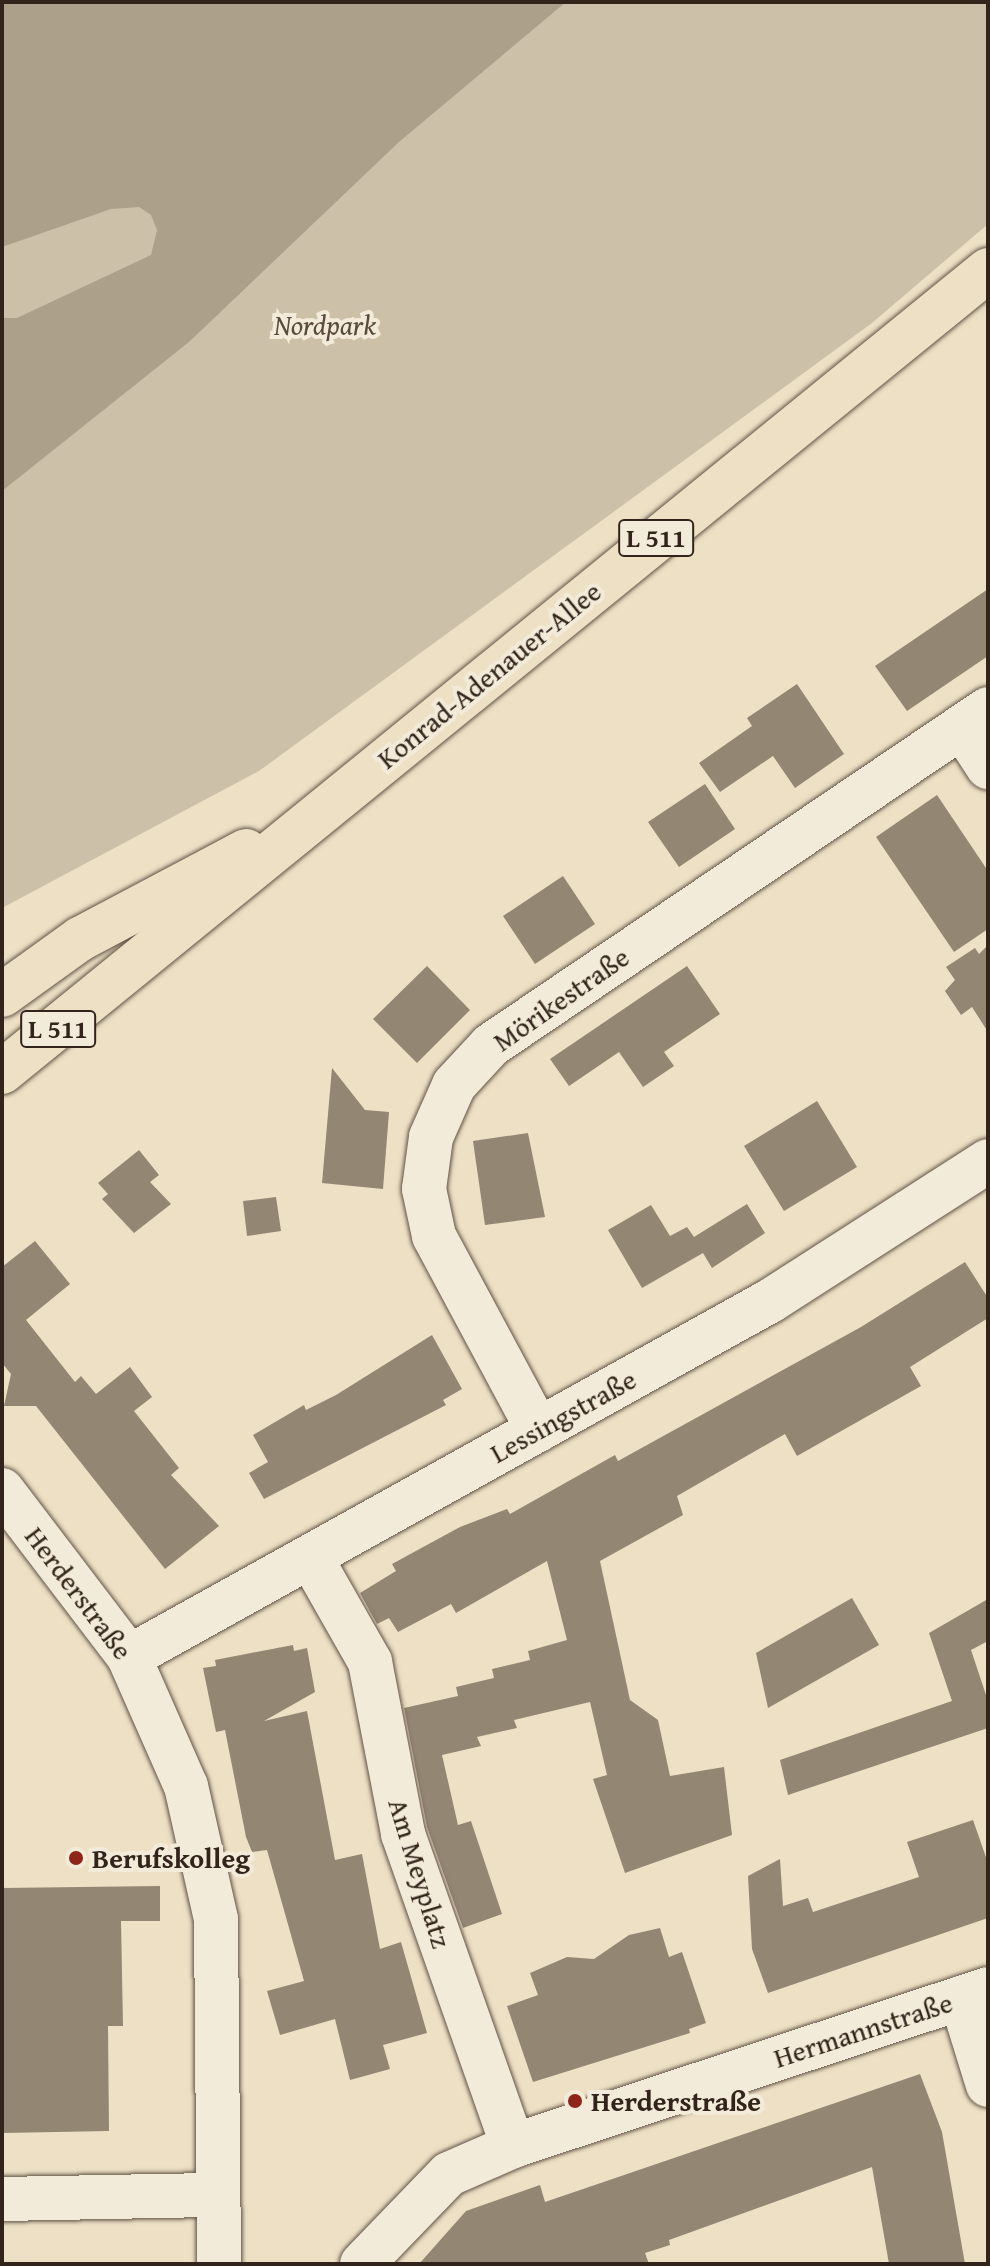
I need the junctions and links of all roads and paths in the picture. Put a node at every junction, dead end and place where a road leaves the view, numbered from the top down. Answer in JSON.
{"nodes":[{"id":1,"x":988,"y":270,"type":"edge"},
{"id":2,"x":975,"y":718,"type":"edge"},
{"id":3,"x":988,"y":767,"type":"edge"},
{"id":4,"x":326,"y":808,"type":"junction"},
{"id":5,"x":2,"y":995,"type":"edge"},
{"id":6,"x":2,"y":1072,"type":"edge"},
{"id":7,"x":988,"y":1161,"type":"edge"},
{"id":8,"x":538,"y":1430,"type":"junction"},
{"id":9,"x":2,"y":1490,"type":"edge"},
{"id":10,"x":311,"y":1558,"type":"junction"},
{"id":11,"x":129,"y":1657,"type":"junction"},
{"id":12,"x":975,"y":1993,"type":"edge"},
{"id":13,"x":988,"y":2085,"type":"edge"},
{"id":14,"x":513,"y":2146,"type":"junction"},
{"id":15,"x":215,"y":2195,"type":"junction"},
{"id":16,"x":2,"y":2199,"type":"edge"},
{"id":17,"x":219,"y":2264,"type":"edge"},
{"id":18,"x":362,"y":2264,"type":"edge"}],
"edges":[{"from":1,"to":4,"type":"main road","name":"Konrad-Adenauer-Allee","number":"L 511"},
{"from":2,"to":3,"type":"street"},
{"from":2,"to":8,"type":"street","name":"Mörikestraße"},
{"from":4,"to":5,"type":"main road","name":"Konrad-Adenauer-Allee","number":"L 511"},
{"from":4,"to":6,"type":"main road","name":"Konrad-Adenauer-Allee","number":"L 511"},
{"from":7,"to":8,"type":"street","name":"Lessingstraße"},
{"from":8,"to":10,"type":"street","name":"Lessingstraße"},
{"from":9,"to":11,"type":"street","name":"Herderstraße"},
{"from":10,"to":11,"type":"street","name":"Lessingstraße"},
{"from":10,"to":14,"type":"street","name":"Am Meyplatz"},
{"from":11,"to":15,"type":"street","name":"Herderstraße"},
{"from":12,"to":13,"type":"street"},
{"from":12,"to":14,"type":"street","name":"Hermannstraße"},
{"from":14,"to":18,"type":"street","name":"Hermannstraße"},
{"from":15,"to":16,"type":"street"},
{"from":15,"to":17,"type":"street","name":"Herderstraße"}]}
